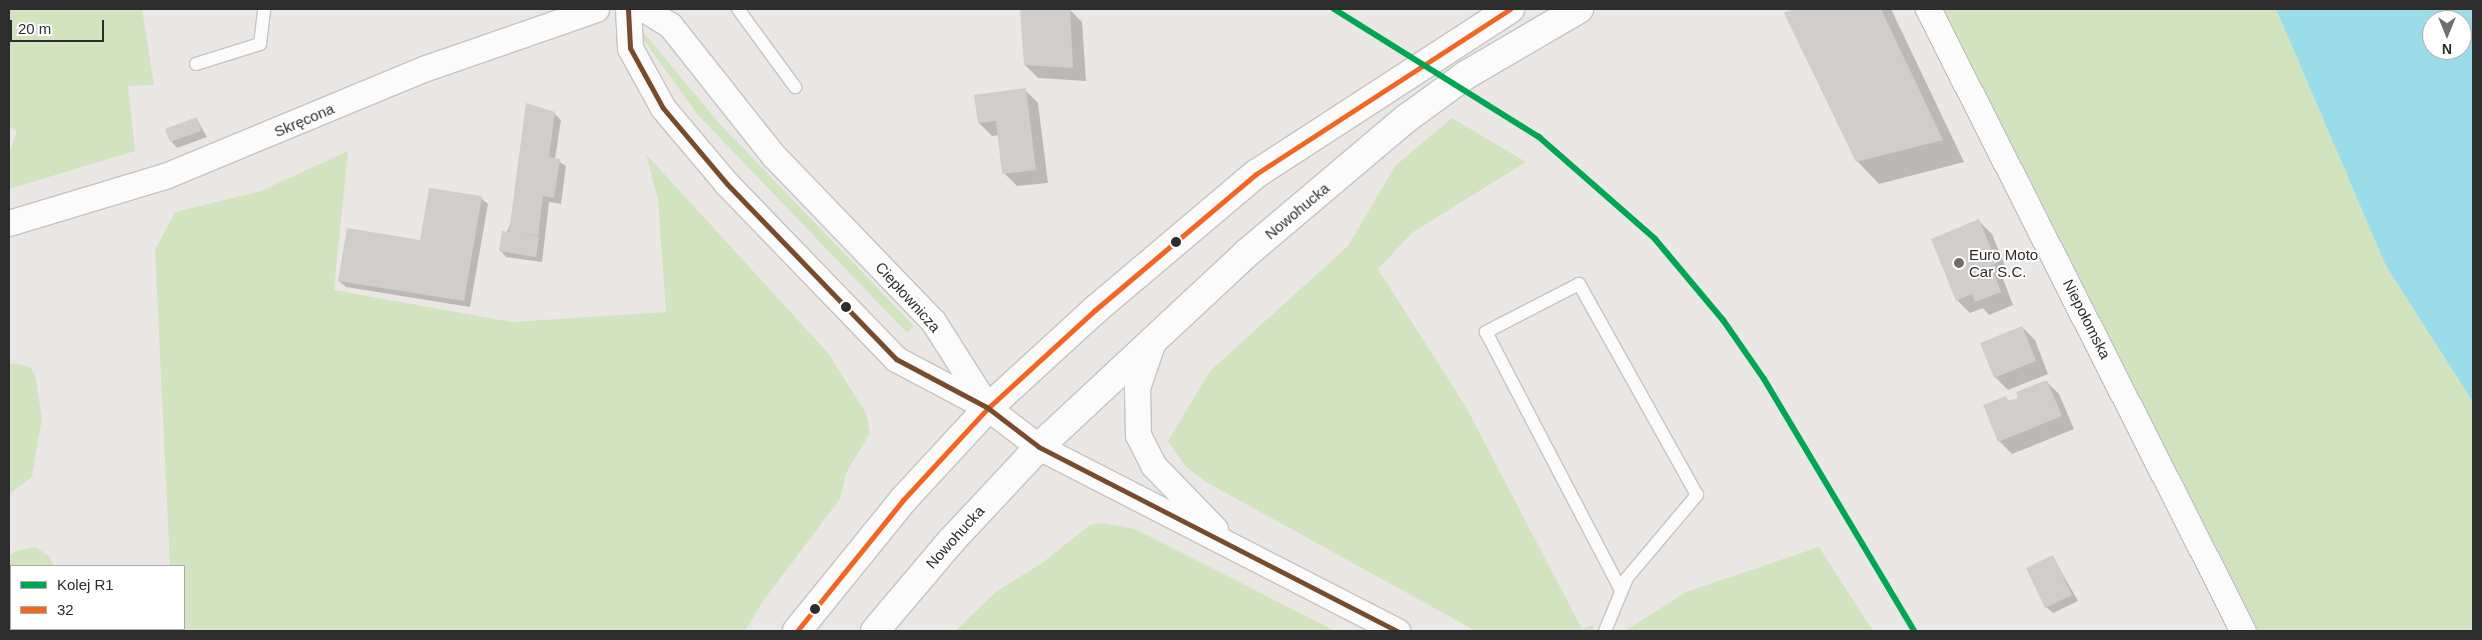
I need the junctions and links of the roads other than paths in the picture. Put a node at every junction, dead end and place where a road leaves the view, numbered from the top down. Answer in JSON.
{"nodes":[{"id":1,"x":264,"y":9,"type":"edge"},
{"id":2,"x":596,"y":9,"type":"edge"},
{"id":3,"x":628,"y":9,"type":"edge"},
{"id":4,"x":644,"y":9,"type":"edge"},
{"id":5,"x":738,"y":9,"type":"edge"},
{"id":6,"x":1510,"y":9,"type":"edge"},
{"id":7,"x":1580,"y":9,"type":"edge"},
{"id":8,"x":1928,"y":9,"type":"edge"},
{"id":9,"x":196,"y":64,"type":"dead end"},
{"id":10,"x":795,"y":87,"type":"dead end"},
{"id":11,"x":16,"y":219,"type":"edge"},
{"id":12,"x":1155,"y":337,"type":"junction"},
{"id":13,"x":988,"y":408,"type":"junction"},
{"id":14,"x":1039,"y":447,"type":"junction"},
{"id":15,"x":1234,"y":548,"type":"junction"},
{"id":16,"x":1621,"y":590,"type":"junction"},
{"id":17,"x":797,"y":631,"type":"edge"},
{"id":18,"x":875,"y":631,"type":"edge"},
{"id":19,"x":1397,"y":631,"type":"edge"},
{"id":20,"x":1605,"y":631,"type":"edge"},
{"id":21,"x":2243,"y":631,"type":"edge"}],
"edges":[{"from":1,"to":9,"type":"lane"},
{"from":2,"to":11,"type":"street","name":"Skręcona"},
{"from":3,"to":13,"type":"street"},
{"from":4,"to":13,"type":"street","name":"Ciepłownicza"},
{"from":5,"to":10,"type":"lane"},
{"from":6,"to":13,"type":"main road"},
{"from":7,"to":12,"type":"main road","name":"Nowohucka"},
{"from":8,"to":21,"type":"street","name":"Niepołomska"},
{"from":12,"to":14,"type":"main road","name":"Nowohucka"},
{"from":12,"to":15,"type":"street"},
{"from":13,"to":14,"type":"street"},
{"from":13,"to":17,"type":"main road"},
{"from":14,"to":15,"type":"street"},
{"from":14,"to":18,"type":"main road","name":"Nowohucka"},
{"from":15,"to":19,"type":"street"},
{"from":16,"to":16,"type":"lane"},
{"from":16,"to":20,"type":"lane"}]}
